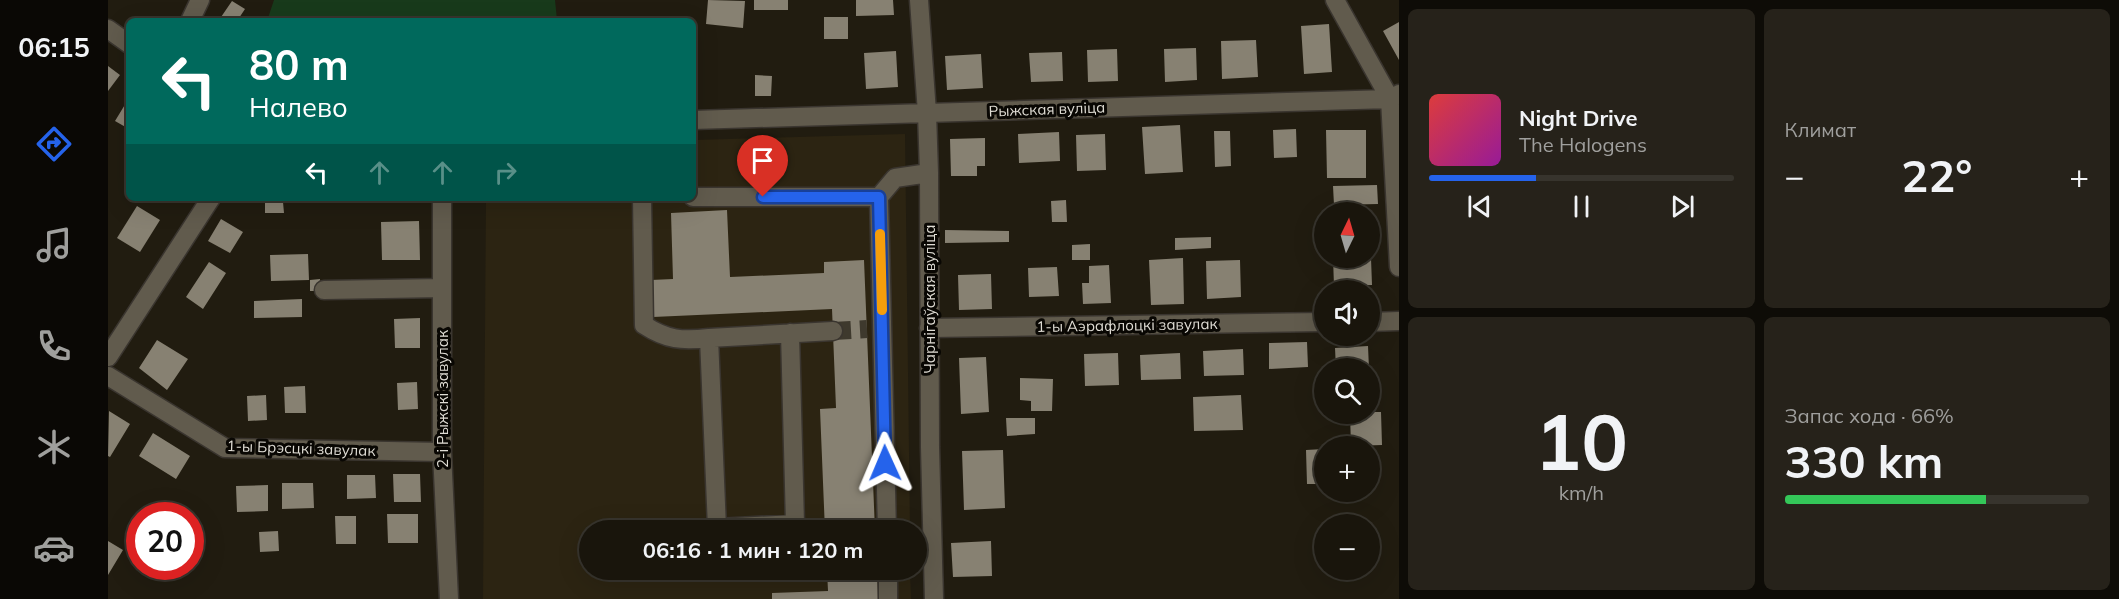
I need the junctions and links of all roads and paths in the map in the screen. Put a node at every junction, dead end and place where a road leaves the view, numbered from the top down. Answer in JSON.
{"nodes":[{"id":1,"x":200,"y":0,"type":"edge"},
{"id":2,"x":919,"y":0,"type":"edge"},
{"id":3,"x":1335,"y":0,"type":"edge"},
{"id":4,"x":191,"y":18,"type":"edge"},
{"id":5,"x":108,"y":29,"type":"edge"},
{"id":6,"x":126,"y":42,"type":"edge"},
{"id":7,"x":1395,"y":97,"type":"edge"},
{"id":8,"x":927,"y":113,"type":"junction"},
{"id":9,"x":696,"y":120,"type":"edge"},
{"id":10,"x":929,"y":173,"type":"junction"},
{"id":11,"x":696,"y":197,"type":"edge"},
{"id":12,"x":879,"y":197,"type":"junction"},
{"id":13,"x":208,"y":201,"type":"edge"},
{"id":14,"x":442,"y":201,"type":"edge"},
{"id":15,"x":642,"y":201,"type":"edge"},
{"id":16,"x":1399,"y":267,"type":"edge"},
{"id":17,"x":442,"y":288,"type":"junction"},
{"id":18,"x":324,"y":290,"type":"dead end"},
{"id":19,"x":1399,"y":321,"type":"edge"},
{"id":20,"x":1314,"y":322,"type":"edge"},
{"id":21,"x":1380,"y":322,"type":"edge"},
{"id":22,"x":929,"y":328,"type":"junction"},
{"id":23,"x":833,"y":331,"type":"tunnel mouth"},
{"id":24,"x":790,"y":333,"type":"junction"},
{"id":25,"x":709,"y":338,"type":"junction"},
{"id":26,"x":108,"y":357,"type":"edge"},
{"id":27,"x":108,"y":376,"type":"edge"},
{"id":28,"x":442,"y":452,"type":"junction"},
{"id":29,"x":886,"y":520,"type":"edge"},
{"id":30,"x":888,"y":580,"type":"edge"},
{"id":31,"x":449,"y":599,"type":"edge"},
{"id":32,"x":888,"y":599,"type":"edge"},
{"id":33,"x":934,"y":599,"type":"edge"}],
"edges":[{"from":1,"to":4,"type":"street"},
{"from":2,"to":8,"type":"street","name":"Чарнігаўская вуліца"},
{"from":3,"to":7,"type":"street"},
{"from":5,"to":6,"type":"street"},
{"from":7,"to":8,"type":"street","name":"Рыжская вуліца"},
{"from":7,"to":16,"type":"street"},
{"from":8,"to":9,"type":"street","name":"Рыжская вуліца"},
{"from":8,"to":10,"type":"street","name":"Чарнігаўская вуліца"},
{"from":10,"to":12,"type":"street"},
{"from":10,"to":22,"type":"street","name":"Чарнігаўская вуліца"},
{"from":11,"to":12,"type":"street"},
{"from":12,"to":29,"type":"street"},
{"from":13,"to":26,"type":"street"},
{"from":14,"to":17,"type":"street","name":"2-і Рыжскі завулак"},
{"from":15,"to":25,"type":"street"},
{"from":17,"to":18,"type":"street"},
{"from":17,"to":28,"type":"street","name":"2-і Рыжскі завулак"},
{"from":19,"to":21,"type":"street"},
{"from":20,"to":22,"type":"street","name":"1-ы Аэрафлоцкі завулак"},
{"from":22,"to":33,"type":"street","name":"Чарнігаўская вуліца"},
{"from":23,"to":24,"type":"street"},
{"from":24,"to":25,"type":"street"},
{"from":24,"to":25,"type":"street"},
{"from":27,"to":28,"type":"street","name":"1-ы Брэсцкі завулак"},
{"from":28,"to":31,"type":"street","name":"2-і Рыжскі завулак"},
{"from":30,"to":32,"type":"street"}]}
